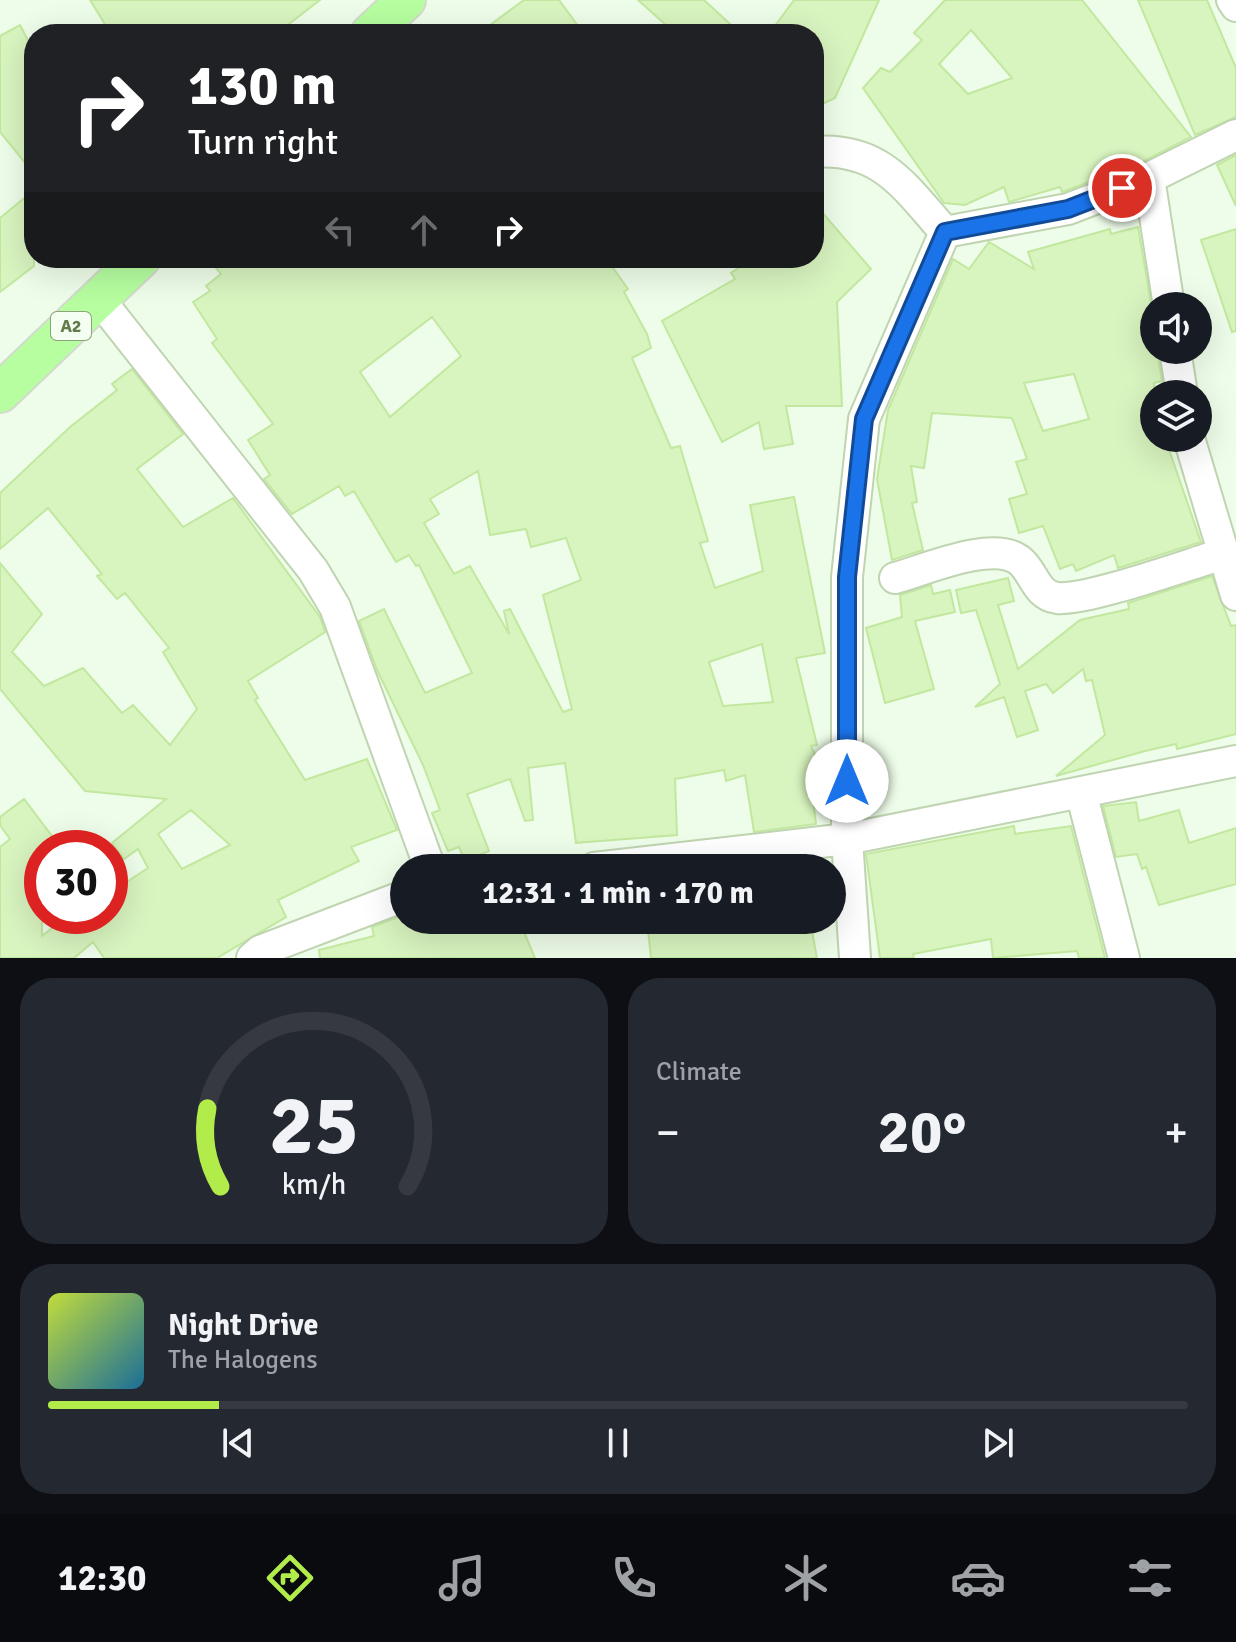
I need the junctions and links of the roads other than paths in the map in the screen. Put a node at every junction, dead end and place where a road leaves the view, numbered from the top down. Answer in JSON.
{"nodes":[{"id":1,"x":406,"y":0,"type":"edge"},
{"id":2,"x":1232,"y":0,"type":"edge"},
{"id":3,"x":1236,"y":6,"type":"edge"},
{"id":4,"x":381,"y":24,"type":"edge"},
{"id":5,"x":1236,"y":135,"type":"edge"},
{"id":6,"x":824,"y":152,"type":"edge"},
{"id":7,"x":1149,"y":178,"type":"junction"},
{"id":8,"x":945,"y":232,"type":"junction"},
{"id":9,"x":131,"y":268,"type":"edge"},
{"id":10,"x":1167,"y":292,"type":"edge"},
{"id":11,"x":99,"y":299,"type":"junction"},
{"id":12,"x":0,"y":393,"type":"edge"},
{"id":13,"x":1193,"y":452,"type":"edge"},
{"id":14,"x":1223,"y":554,"type":"junction"},
{"id":15,"x":895,"y":578,"type":"dead end"},
{"id":16,"x":1236,"y":595,"type":"edge"},
{"id":17,"x":1236,"y":761,"type":"edge"},
{"id":18,"x":1081,"y":792,"type":"junction"},
{"id":19,"x":847,"y":839,"type":"junction"},
{"id":20,"x":425,"y":854,"type":"edge"},
{"id":21,"x":716,"y":854,"type":"edge"},
{"id":22,"x":390,"y":901,"type":"edge"},
{"id":23,"x":252,"y":958,"type":"edge"},
{"id":24,"x":855,"y":958,"type":"edge"},
{"id":25,"x":1124,"y":958,"type":"edge"}],
"edges":[{"from":1,"to":4,"type":"main road"},
{"from":2,"to":3,"type":"street"},
{"from":5,"to":7,"type":"street"},
{"from":6,"to":8,"type":"street"},
{"from":7,"to":8,"type":"street"},
{"from":7,"to":10,"type":"street"},
{"from":8,"to":19,"type":"street"},
{"from":9,"to":11,"type":"main road","number":"A2"},
{"from":11,"to":12,"type":"main road","number":"A2"},
{"from":11,"to":20,"type":"street"},
{"from":13,"to":14,"type":"street"},
{"from":14,"to":15,"type":"street"},
{"from":14,"to":16,"type":"street"},
{"from":17,"to":18,"type":"street"},
{"from":18,"to":19,"type":"street"},
{"from":18,"to":25,"type":"street"},
{"from":19,"to":21,"type":"street"},
{"from":19,"to":24,"type":"street"},
{"from":22,"to":23,"type":"street"}]}
